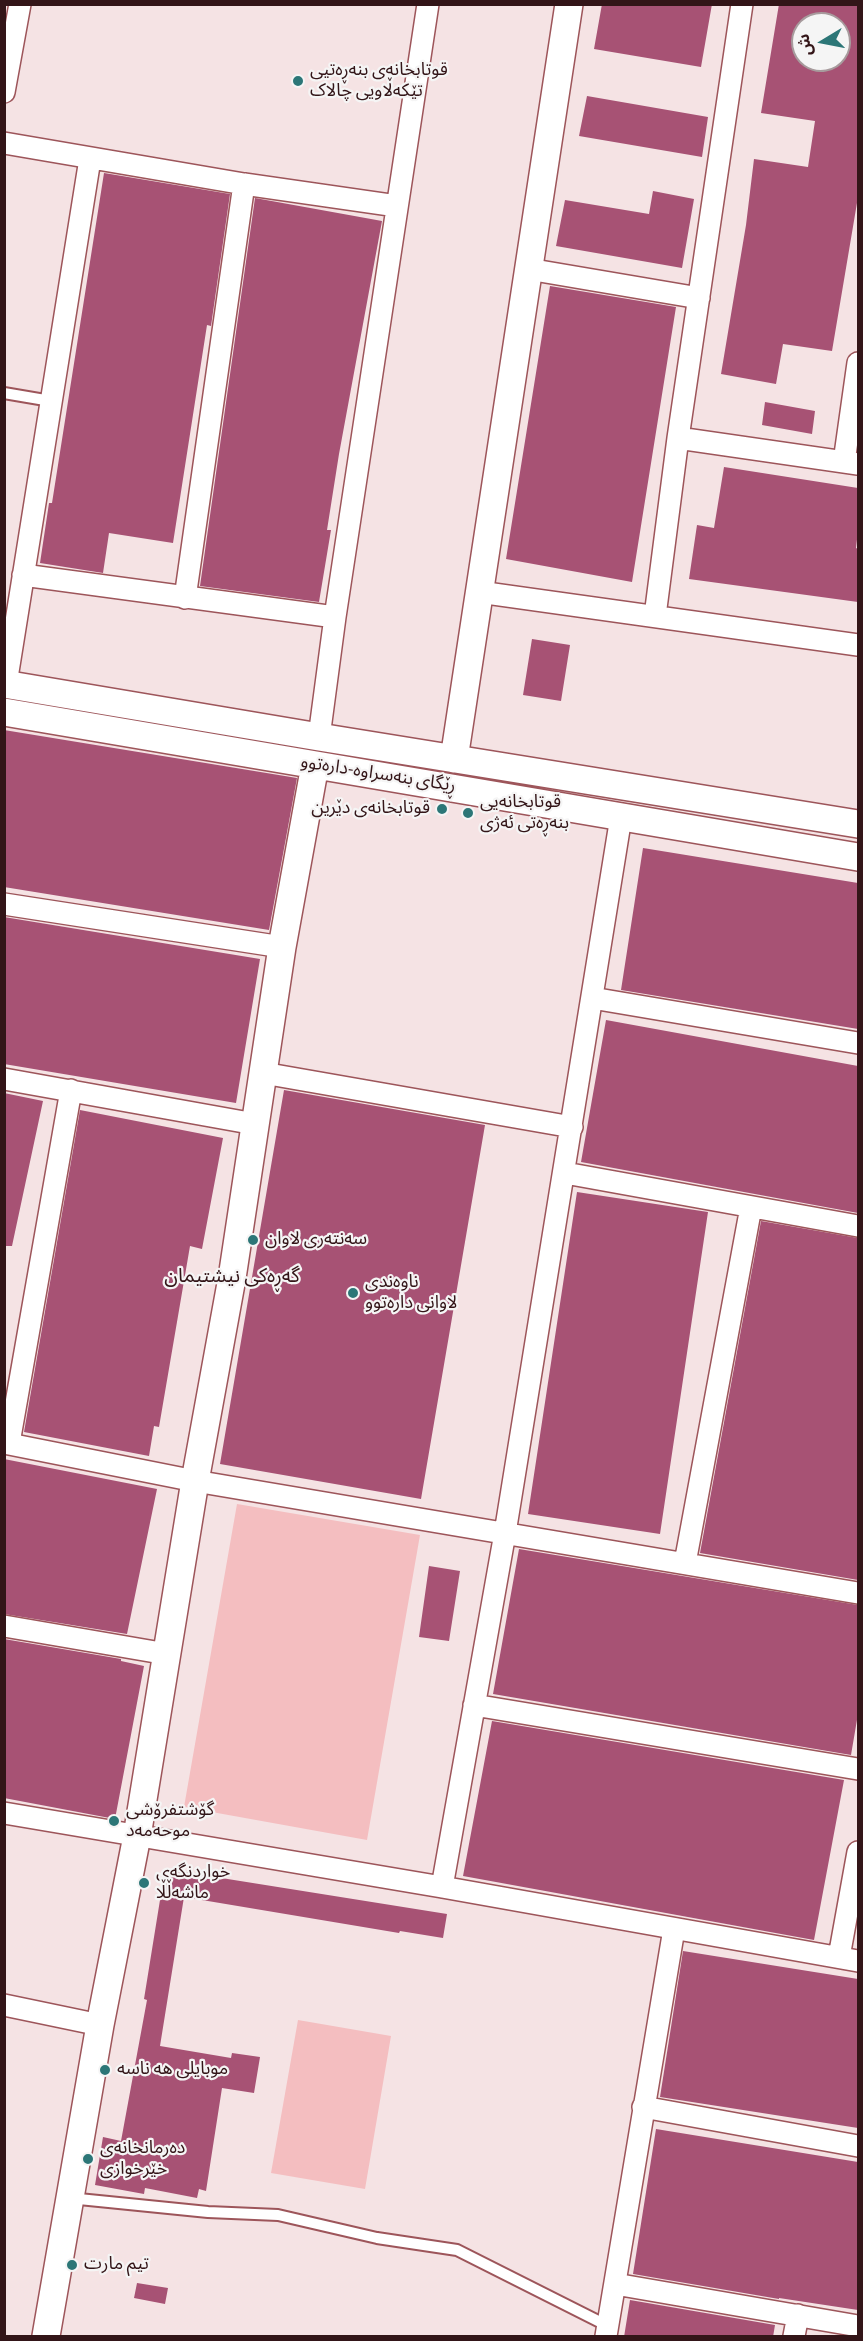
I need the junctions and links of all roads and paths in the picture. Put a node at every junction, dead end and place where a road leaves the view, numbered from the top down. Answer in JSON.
{"nodes":[{"id":1,"x":20,"y":4,"type":"edge"},
{"id":2,"x":428,"y":4,"type":"edge"},
{"id":3,"x":569,"y":4,"type":"edge"},
{"id":4,"x":741,"y":4,"type":"edge"},
{"id":5,"x":4,"y":92,"type":"edge"},
{"id":6,"x":4,"y":143,"type":"edge"},
{"id":7,"x":90,"y":159,"type":"junction"},
{"id":8,"x":244,"y":184,"type":"junction"},
{"id":9,"x":397,"y":206,"type":"junction"},
{"id":10,"x":528,"y":269,"type":"junction"},
{"id":11,"x":699,"y":298,"type":"junction"},
{"id":12,"x":858,"y":363,"type":"edge"},
{"id":13,"x":4,"y":393,"type":"edge"},
{"id":14,"x":51,"y":401,"type":"junction"},
{"id":15,"x":678,"y":438,"type":"junction"},
{"id":16,"x":851,"y":463,"type":"edge"},
{"id":17,"x":24,"y":574,"type":"junction"},
{"id":18,"x":479,"y":592,"type":"junction"},
{"id":19,"x":185,"y":598,"type":"junction"},
{"id":20,"x":11,"y":609,"type":"edge"},
{"id":21,"x":655,"y":616,"type":"junction"},
{"id":22,"x":335,"y":617,"type":"junction"},
{"id":23,"x":858,"y":645,"type":"edge"},
{"id":24,"x":5,"y":684,"type":"edge"},
{"id":25,"x":4,"y":712,"type":"edge"},
{"id":26,"x":319,"y":737,"type":"junction"},
{"id":27,"x":454,"y":759,"type":"junction"},
{"id":28,"x":315,"y":765,"type":"junction"},
{"id":29,"x":649,"y":790,"type":"junction"},
{"id":30,"x":633,"y":819,"type":"junction"},
{"id":31,"x":858,"y":824,"type":"edge"},
{"id":32,"x":858,"y":857,"type":"edge"},
{"id":33,"x":4,"y":904,"type":"edge"},
{"id":34,"x":282,"y":947,"type":"junction"},
{"id":35,"x":592,"y":998,"type":"junction"},
{"id":36,"x":858,"y":1043,"type":"edge"},
{"id":37,"x":263,"y":1073,"type":"junction"},
{"id":38,"x":4,"y":1078,"type":"edge"},
{"id":39,"x":71,"y":1090,"type":"junction"},
{"id":40,"x":255,"y":1124,"type":"junction"},
{"id":41,"x":572,"y":1127,"type":"junction"},
{"id":42,"x":565,"y":1173,"type":"junction"},
{"id":43,"x":751,"y":1207,"type":"junction"},
{"id":44,"x":858,"y":1226,"type":"edge"},
{"id":45,"x":7,"y":1443,"type":"edge"},
{"id":46,"x":195,"y":1481,"type":"junction"},
{"id":47,"x":505,"y":1533,"type":"junction"},
{"id":48,"x":685,"y":1563,"type":"junction"},
{"id":49,"x":858,"y":1593,"type":"edge"},
{"id":50,"x":4,"y":1626,"type":"edge"},
{"id":51,"x":167,"y":1654,"type":"junction"},
{"id":52,"x":474,"y":1704,"type":"junction"},
{"id":53,"x":858,"y":1769,"type":"edge"},
{"id":54,"x":4,"y":1813,"type":"edge"},
{"id":55,"x":137,"y":1836,"type":"junction"},
{"id":56,"x":858,"y":1852,"type":"edge"},
{"id":57,"x":442,"y":1887,"type":"junction"},
{"id":58,"x":674,"y":1929,"type":"junction"},
{"id":59,"x":849,"y":1959,"type":"edge"},
{"id":60,"x":4,"y":2005,"type":"edge"},
{"id":61,"x":100,"y":2025,"type":"junction"},
{"id":62,"x":643,"y":2107,"type":"junction"},
{"id":63,"x":858,"y":2146,"type":"edge"},
{"id":64,"x":69,"y":2198,"type":"junction"},
{"id":65,"x":615,"y":2284,"type":"junction"},
{"id":66,"x":798,"y":2315,"type":"junction"},
{"id":67,"x":858,"y":2326,"type":"edge"},
{"id":68,"x":607,"y":2331,"type":"edge"},
{"id":69,"x":46,"y":2337,"type":"edge"},
{"id":70,"x":794,"y":2337,"type":"edge"}],
"edges":[{"from":1,"to":5,"type":"street"},
{"from":2,"to":9,"type":"street"},
{"from":3,"to":10,"type":"street"},
{"from":4,"to":11,"type":"street"},
{"from":6,"to":7,"type":"street"},
{"from":7,"to":8,"type":"street"},
{"from":7,"to":14,"type":"street"},
{"from":8,"to":9,"type":"street"},
{"from":8,"to":19,"type":"street"},
{"from":9,"to":22,"type":"street"},
{"from":10,"to":11,"type":"street"},
{"from":10,"to":18,"type":"street"},
{"from":11,"to":15,"type":"street"},
{"from":12,"to":16,"type":"street"},
{"from":13,"to":14,"type":"lane"},
{"from":14,"to":17,"type":"street"},
{"from":15,"to":16,"type":"street"},
{"from":15,"to":21,"type":"street"},
{"from":17,"to":19,"type":"street"},
{"from":17,"to":20,"type":"street"},
{"from":18,"to":21,"type":"street"},
{"from":18,"to":27,"type":"street"},
{"from":19,"to":22,"type":"street"},
{"from":20,"to":24,"type":"street"},
{"from":21,"to":23,"type":"street"},
{"from":22,"to":26,"type":"street"},
{"from":24,"to":26,"type":"street","name":"ڕێگای بنەسراوە-دارەتوو"},
{"from":25,"to":28,"type":"street","name":"ڕێگای بنەسراوە-دارەتوو"},
{"from":26,"to":27,"type":"street","name":"ڕێگای بنەسراوە-دارەتوو"},
{"from":27,"to":29,"type":"street","name":"ڕێگای بنەسراوە-دارەتوو"},
{"from":28,"to":30,"type":"street","name":"ڕێگای بنەسراوە-دارەتوو"},
{"from":28,"to":34,"type":"street"},
{"from":29,"to":30,"type":"street"},
{"from":29,"to":31,"type":"street","name":"ڕێگای بنەسراوە-دارەتوو"},
{"from":30,"to":32,"type":"street","name":"ڕێگای بنەسراوە-دارەتوو"},
{"from":30,"to":35,"type":"street"},
{"from":33,"to":34,"type":"street"},
{"from":34,"to":37,"type":"street"},
{"from":35,"to":36,"type":"street"},
{"from":35,"to":41,"type":"street"},
{"from":37,"to":40,"type":"street"},
{"from":37,"to":41,"type":"street"},
{"from":38,"to":39,"type":"street"},
{"from":39,"to":40,"type":"street"},
{"from":39,"to":45,"type":"street"},
{"from":40,"to":46,"type":"street"},
{"from":41,"to":42,"type":"street"},
{"from":42,"to":43,"type":"street"},
{"from":42,"to":47,"type":"street"},
{"from":43,"to":44,"type":"street"},
{"from":43,"to":48,"type":"street"},
{"from":45,"to":46,"type":"street"},
{"from":46,"to":47,"type":"street"},
{"from":46,"to":51,"type":"street"},
{"from":47,"to":48,"type":"street"},
{"from":47,"to":52,"type":"street"},
{"from":48,"to":49,"type":"street"},
{"from":50,"to":51,"type":"street"},
{"from":51,"to":55,"type":"street"},
{"from":52,"to":53,"type":"street"},
{"from":52,"to":57,"type":"street"},
{"from":54,"to":55,"type":"street"},
{"from":55,"to":57,"type":"street"},
{"from":55,"to":61,"type":"street"},
{"from":56,"to":59,"type":"street"},
{"from":57,"to":58,"type":"street"},
{"from":58,"to":59,"type":"street"},
{"from":58,"to":62,"type":"street"},
{"from":60,"to":61,"type":"street"},
{"from":61,"to":64,"type":"street"},
{"from":62,"to":63,"type":"street"},
{"from":62,"to":65,"type":"street"},
{"from":64,"to":68,"type":"lane"},
{"from":64,"to":69,"type":"street"},
{"from":65,"to":66,"type":"street"},
{"from":65,"to":68,"type":"street"},
{"from":66,"to":67,"type":"street"},
{"from":66,"to":70,"type":"street"}]}
